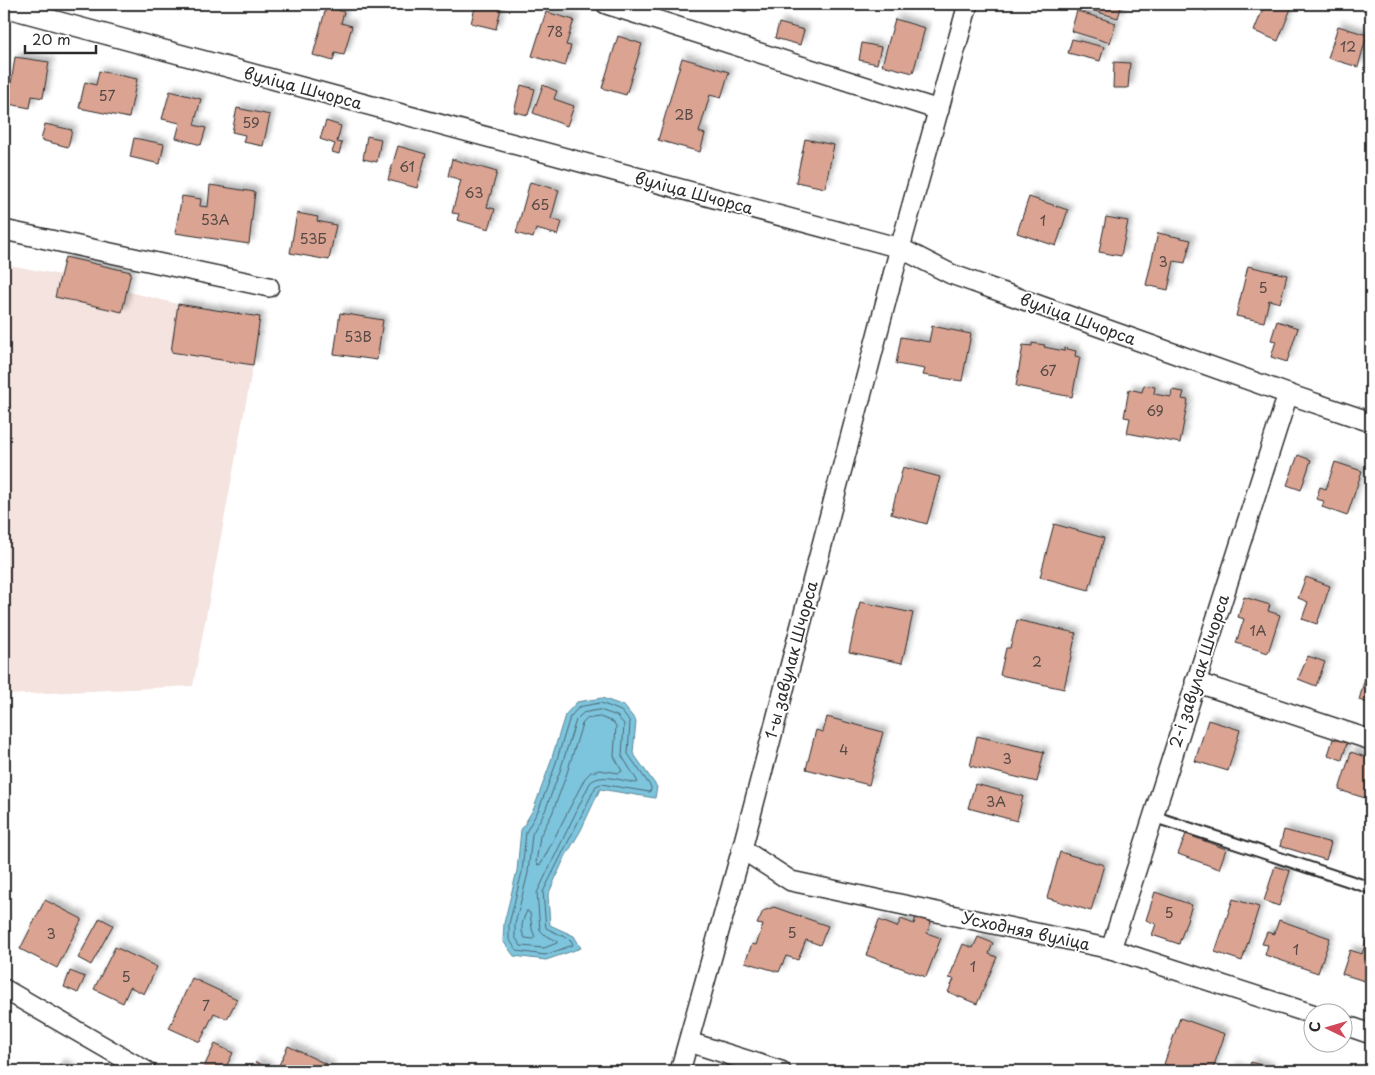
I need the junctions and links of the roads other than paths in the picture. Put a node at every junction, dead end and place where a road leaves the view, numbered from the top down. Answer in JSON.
{"nodes":[{"id":1,"x":606,"y":4,"type":"edge"},
{"id":2,"x":968,"y":4,"type":"edge"},
{"id":3,"x":4,"y":7,"type":"edge"},
{"id":4,"x":939,"y":110,"type":"junction"},
{"id":5,"x":4,"y":230,"type":"edge"},
{"id":6,"x":900,"y":248,"type":"junction"},
{"id":7,"x":269,"y":287,"type":"dead end"},
{"id":8,"x":1288,"y":394,"type":"junction"},
{"id":9,"x":1371,"y":422,"type":"edge"},
{"id":10,"x":1195,"y":682,"type":"junction"},
{"id":11,"x":1371,"y":740,"type":"edge"},
{"id":12,"x":1152,"y":816,"type":"junction"},
{"id":13,"x":742,"y":849,"type":"junction"},
{"id":14,"x":1371,"y":888,"type":"edge"},
{"id":15,"x":1111,"y":949,"type":"junction"},
{"id":16,"x":4,"y":989,"type":"edge"},
{"id":17,"x":1302,"y":1011,"type":"edge"},
{"id":18,"x":1352,"y":1027,"type":"edge"},
{"id":19,"x":1371,"y":1034,"type":"edge"},
{"id":20,"x":688,"y":1042,"type":"junction"},
{"id":21,"x":146,"y":1071,"type":"edge"},
{"id":22,"x":680,"y":1071,"type":"edge"},
{"id":23,"x":781,"y":1071,"type":"edge"}],
"edges":[{"from":1,"to":4,"type":"street"},
{"from":2,"to":4,"type":"street","name":"1-ы завулак Шчорса"},
{"from":3,"to":6,"type":"street","name":"вуліца Шчорса"},
{"from":4,"to":6,"type":"street","name":"1-ы завулак Шчорса"},
{"from":5,"to":7,"type":"street"},
{"from":6,"to":8,"type":"street","name":"вуліца Шчорса"},
{"from":6,"to":13,"type":"street","name":"1-ы завулак Шчорса"},
{"from":8,"to":9,"type":"street","name":"вуліца Шчорса"},
{"from":8,"to":10,"type":"street","name":"2-і завулак Шчорса"},
{"from":10,"to":11,"type":"street"},
{"from":10,"to":12,"type":"street","name":"2-і завулак Шчорса"},
{"from":12,"to":14,"type":"lane"},
{"from":12,"to":15,"type":"street","name":"2-і завулак Шчорса"},
{"from":13,"to":15,"type":"street","name":"Усходняя вуліца"},
{"from":13,"to":20,"type":"street","name":"1-ы завулак Шчорса"},
{"from":15,"to":17,"type":"street","name":"Усходняя вуліца"},
{"from":16,"to":21,"type":"street"},
{"from":18,"to":19,"type":"street"},
{"from":20,"to":22,"type":"street","name":"1-ы завулак Шчорса"},
{"from":20,"to":23,"type":"street"}]}
